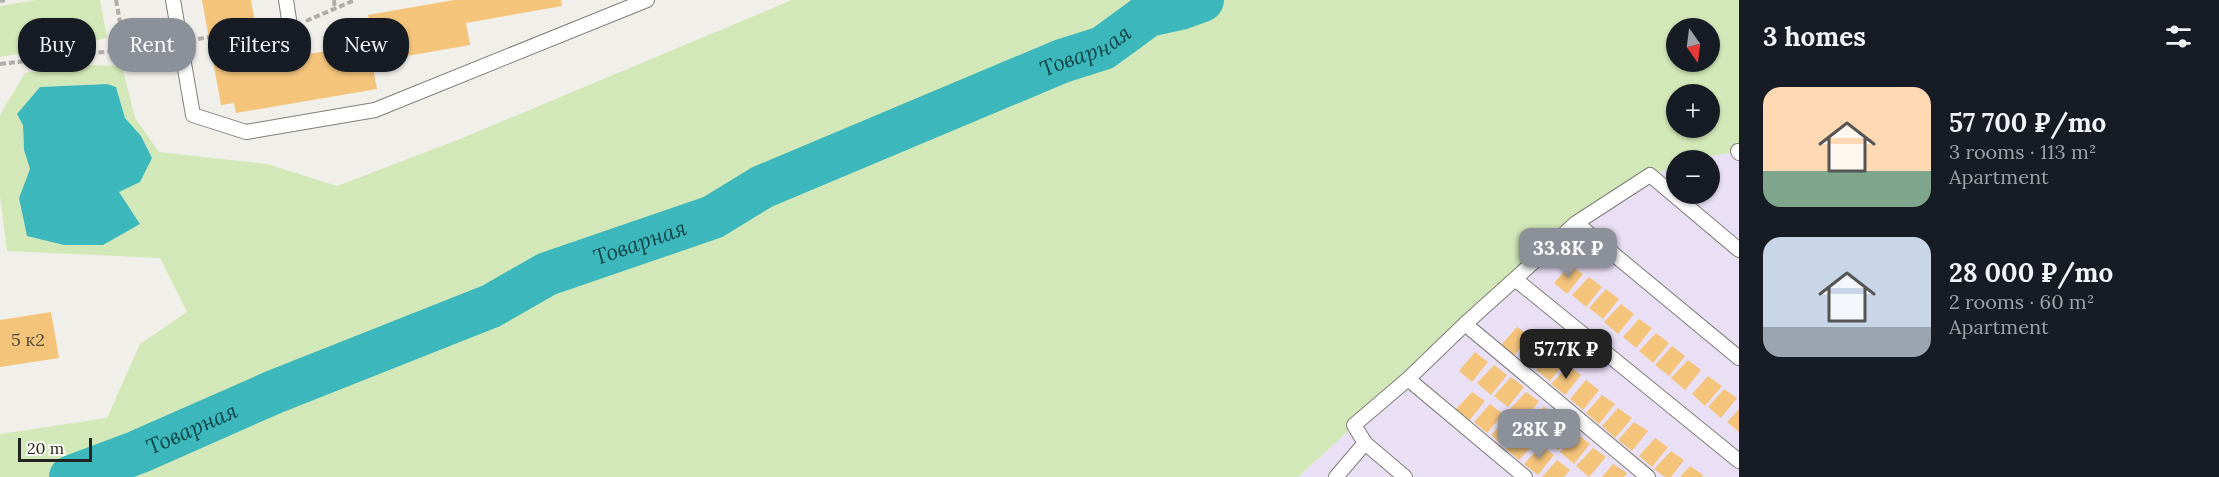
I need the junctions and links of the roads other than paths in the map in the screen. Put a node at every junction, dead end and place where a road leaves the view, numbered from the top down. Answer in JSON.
{"nodes":[{"id":1,"x":173,"y":0,"type":"edge"},
{"id":2,"x":286,"y":0,"type":"edge"},
{"id":3,"x":647,"y":0,"type":"edge"},
{"id":4,"x":289,"y":18,"type":"edge"},
{"id":5,"x":1576,"y":223,"type":"junction"},
{"id":6,"x":1739,"y":250,"type":"edge"},
{"id":7,"x":1515,"y":279,"type":"junction"},
{"id":8,"x":1465,"y":324,"type":"junction"},
{"id":9,"x":1739,"y":358,"type":"edge"},
{"id":10,"x":1408,"y":379,"type":"junction"},
{"id":11,"x":1365,"y":443,"type":"junction"},
{"id":12,"x":1739,"y":461,"type":"edge"},
{"id":13,"x":1336,"y":477,"type":"edge"},
{"id":14,"x":1405,"y":477,"type":"edge"},
{"id":15,"x":1525,"y":477,"type":"edge"},
{"id":16,"x":1648,"y":477,"type":"edge"}],
"edges":[{"from":1,"to":3,"type":"lane"},
{"from":2,"to":4,"type":"lane"},
{"from":5,"to":6,"type":"lane"},
{"from":5,"to":7,"type":"lane"},
{"from":5,"to":9,"type":"lane"},
{"from":7,"to":8,"type":"lane"},
{"from":7,"to":12,"type":"lane"},
{"from":8,"to":10,"type":"lane"},
{"from":8,"to":16,"type":"lane"},
{"from":10,"to":11,"type":"lane"},
{"from":10,"to":15,"type":"lane"},
{"from":11,"to":13,"type":"lane"},
{"from":11,"to":14,"type":"lane"}]}
